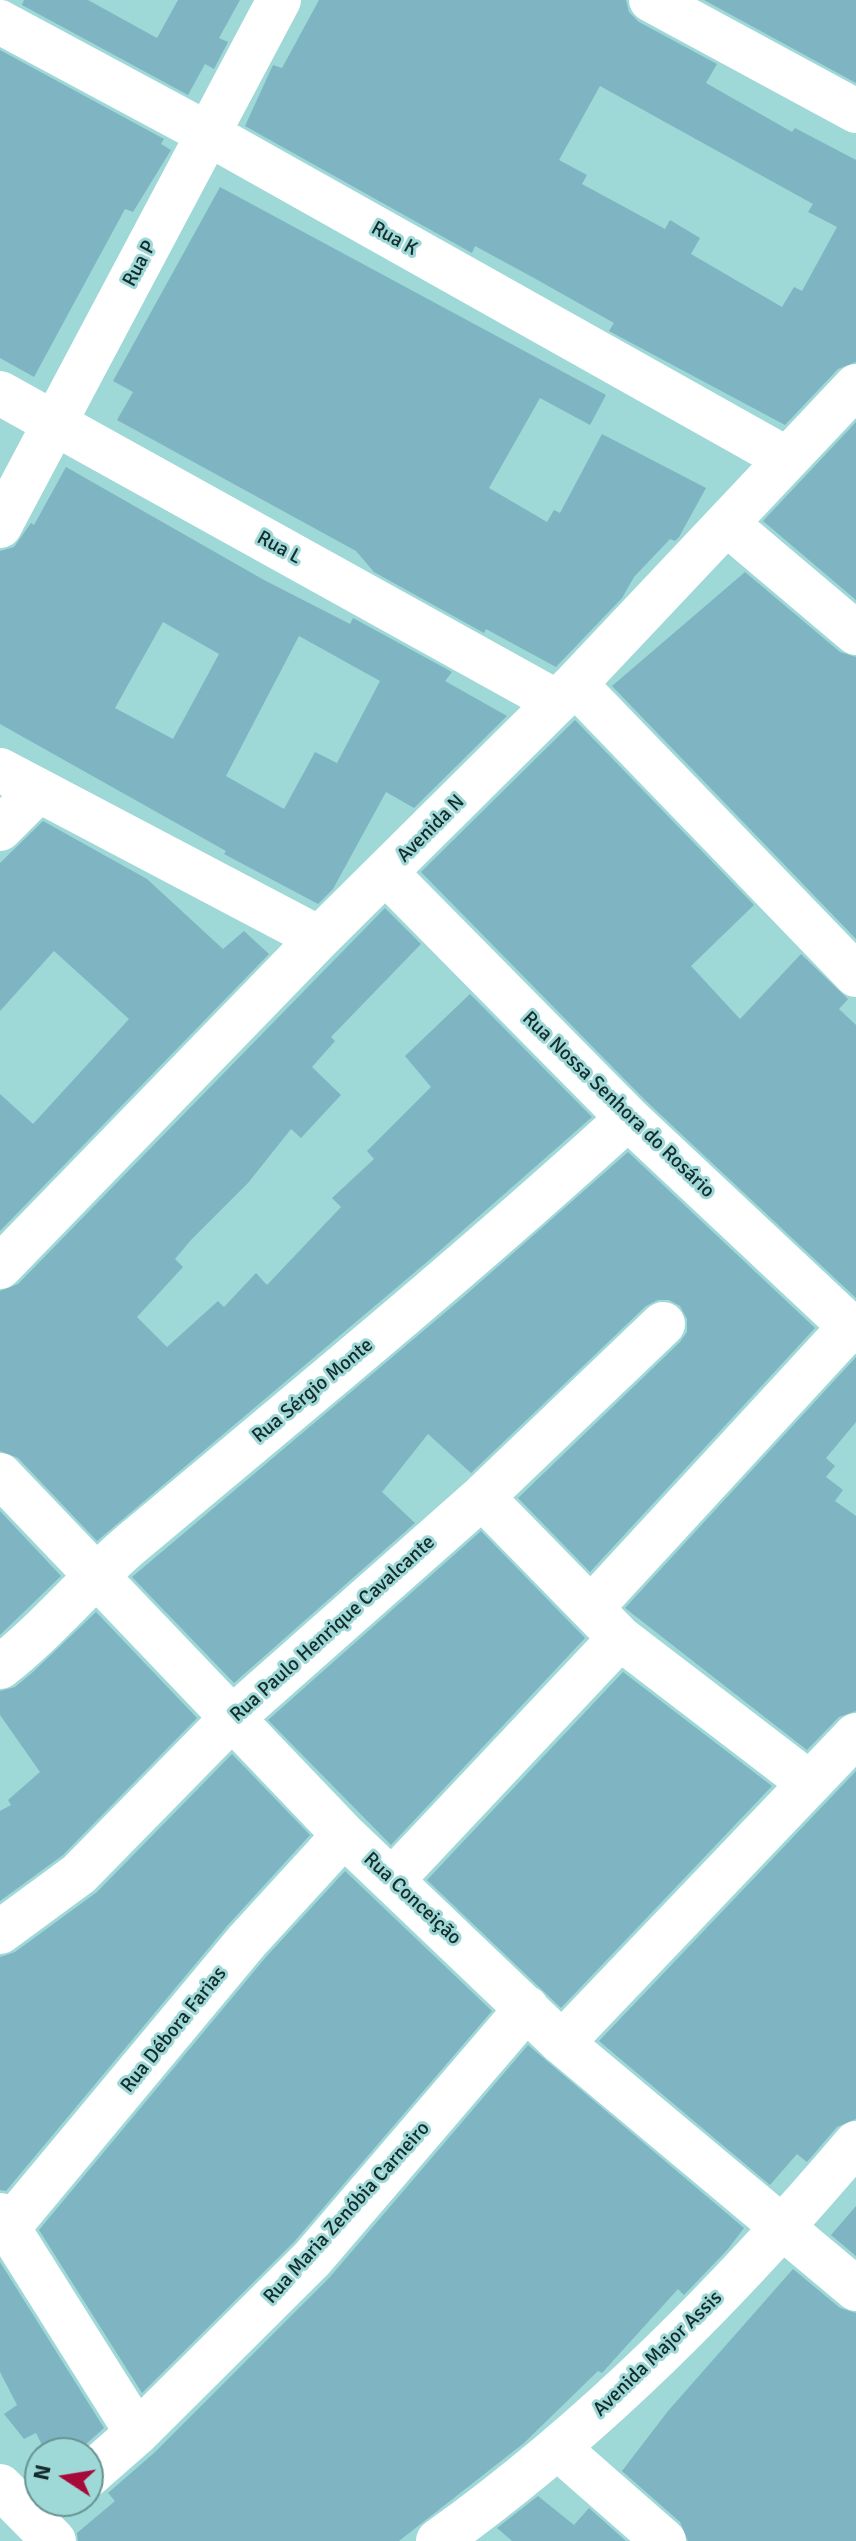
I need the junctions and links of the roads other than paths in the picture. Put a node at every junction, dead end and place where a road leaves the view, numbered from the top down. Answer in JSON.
{"nodes":[{"id":1,"x":279,"y":0,"type":"edge"},
{"id":2,"x":651,"y":0,"type":"edge"},
{"id":3,"x":0,"y":22,"type":"edge"},
{"id":4,"x":856,"y":111,"type":"edge"},
{"id":5,"x":210,"y":135,"type":"junction"},
{"id":6,"x":856,"y":386,"type":"edge"},
{"id":7,"x":0,"y":393,"type":"edge"},
{"id":8,"x":55,"y":424,"type":"junction"},
{"id":9,"x":787,"y":459,"type":"junction"},
{"id":10,"x":727,"y":524,"type":"junction"},
{"id":11,"x":0,"y":526,"type":"edge"},
{"id":12,"x":856,"y":633,"type":"edge"},
{"id":13,"x":566,"y":693,"type":"junction"},
{"id":14,"x":0,"y":770,"type":"edge"},
{"id":15,"x":38,"y":791,"type":"junction"},
{"id":16,"x":0,"y":829,"type":"edge"},
{"id":17,"x":386,"y":873,"type":"junction"},
{"id":18,"x":319,"y":938,"type":"junction"},
{"id":19,"x":856,"y":975,"type":"edge"},
{"id":20,"x":628,"y":1118,"type":"junction"},
{"id":21,"x":0,"y":1267,"type":"edge"},
{"id":22,"x":663,"y":1324,"type":"dead end"},
{"id":23,"x":853,"y":1330,"type":"edge"},
{"id":24,"x":0,"y":1475,"type":"edge"},
{"id":25,"x":482,"y":1497,"type":"junction"},
{"id":26,"x":93,"y":1575,"type":"junction"},
{"id":27,"x":606,"y":1623,"type":"junction"},
{"id":28,"x":0,"y":1667,"type":"edge"},
{"id":29,"x":230,"y":1720,"type":"junction"},
{"id":30,"x":856,"y":1735,"type":"edge"},
{"id":31,"x":808,"y":1782,"type":"junction"},
{"id":32,"x":344,"y":1835,"type":"junction"},
{"id":33,"x":393,"y":1879,"type":"junction"},
{"id":34,"x":0,"y":1932,"type":"edge"},
{"id":35,"x":527,"y":2008,"type":"junction"},
{"id":36,"x":562,"y":2043,"type":"junction"},
{"id":37,"x":856,"y":2143,"type":"edge"},
{"id":38,"x":4,"y":2221,"type":"edge"},
{"id":39,"x":784,"y":2227,"type":"junction"},
{"id":40,"x":856,"y":2289,"type":"edge"},
{"id":41,"x":137,"y":2433,"type":"junction"},
{"id":42,"x":559,"y":2449,"type":"junction"},
{"id":43,"x":104,"y":2462,"type":"edge"},
{"id":44,"x":0,"y":2486,"type":"edge"},
{"id":45,"x":50,"y":2521,"type":"edge"},
{"id":46,"x":438,"y":2541,"type":"edge"},
{"id":47,"x":664,"y":2541,"type":"edge"}],
"edges":[{"from":1,"to":5,"type":"street","name":"Rua P"},
{"from":2,"to":4,"type":"street"},
{"from":3,"to":5,"type":"street","name":"Rua K"},
{"from":5,"to":8,"type":"street","name":"Rua P"},
{"from":5,"to":9,"type":"street","name":"Rua K"},
{"from":6,"to":9,"type":"street","name":"Avenida N"},
{"from":7,"to":8,"type":"street","name":"Rua L"},
{"from":8,"to":11,"type":"street","name":"Rua P"},
{"from":8,"to":13,"type":"street","name":"Rua L"},
{"from":9,"to":10,"type":"street","name":"Avenida N"},
{"from":10,"to":12,"type":"street"},
{"from":10,"to":13,"type":"street","name":"Avenida N"},
{"from":13,"to":17,"type":"street","name":"Avenida N"},
{"from":13,"to":19,"type":"street","name":"Rua L"},
{"from":14,"to":15,"type":"street"},
{"from":15,"to":16,"type":"street"},
{"from":15,"to":18,"type":"street"},
{"from":17,"to":18,"type":"street","name":"Avenida N"},
{"from":17,"to":20,"type":"street","name":"Rua Nossa Senhora do Rosário"},
{"from":18,"to":21,"type":"street","name":"Avenida N"},
{"from":20,"to":23,"type":"street","name":"Rua Nossa Senhora do Rosário"},
{"from":20,"to":26,"type":"street","name":"Rua Sérgio Monte"},
{"from":22,"to":25,"type":"street","name":"Rua Paulo Henrique Cavalcante"},
{"from":23,"to":27,"type":"street"},
{"from":24,"to":26,"type":"street","name":"Rua Conceição"},
{"from":25,"to":27,"type":"street"},
{"from":25,"to":29,"type":"street","name":"Rua Paulo Henrique Cavalcante"},
{"from":26,"to":28,"type":"street","name":"Rua Sérgio Monte"},
{"from":26,"to":29,"type":"street","name":"Rua Conceição"},
{"from":27,"to":31,"type":"street"},
{"from":27,"to":33,"type":"street"},
{"from":29,"to":32,"type":"street","name":"Rua Conceição"},
{"from":29,"to":34,"type":"street","name":"Rua Paulo Henrique Cavalcante"},
{"from":30,"to":31,"type":"street"},
{"from":31,"to":36,"type":"street"},
{"from":32,"to":33,"type":"street","name":"Rua Conceição"},
{"from":32,"to":38,"type":"street","name":"Rua Débora Farias"},
{"from":33,"to":35,"type":"street","name":"Rua Conceição"},
{"from":35,"to":36,"type":"street","name":"Rua Conceição"},
{"from":35,"to":41,"type":"street","name":"Rua Maria Zenóbia Carneiro"},
{"from":36,"to":39,"type":"street","name":"Rua Conceição"},
{"from":37,"to":39,"type":"street","name":"Avenida Major Assis"},
{"from":38,"to":41,"type":"street"},
{"from":39,"to":40,"type":"street","name":"Rua Conceição"},
{"from":39,"to":42,"type":"street","name":"Avenida Major Assis"},
{"from":41,"to":43,"type":"street","name":"Rua Maria Zenóbia Carneiro"},
{"from":42,"to":46,"type":"street","name":"Avenida Major Assis"},
{"from":42,"to":47,"type":"street"},
{"from":44,"to":45,"type":"street"}]}
